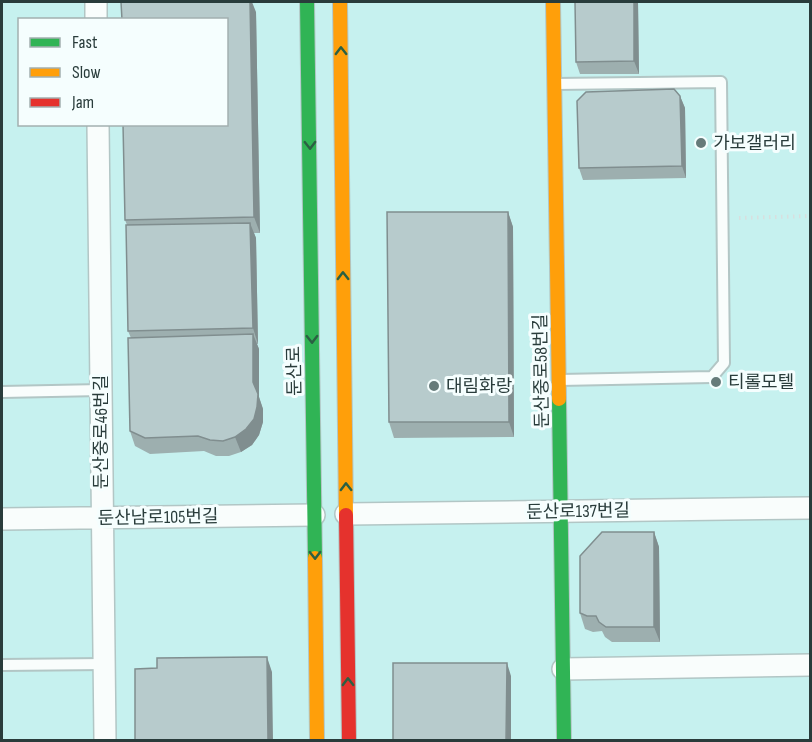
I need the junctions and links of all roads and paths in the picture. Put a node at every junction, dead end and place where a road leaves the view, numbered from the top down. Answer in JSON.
{"nodes":[{"id":1,"x":96,"y":2,"type":"edge"},
{"id":2,"x":307,"y":2,"type":"edge"},
{"id":3,"x":340,"y":2,"type":"edge"},
{"id":4,"x":553,"y":2,"type":"edge"},
{"id":5,"x":96,"y":18,"type":"edge"},
{"id":6,"x":554,"y":84,"type":"junction"},
{"id":7,"x":98,"y":126,"type":"edge"},
{"id":8,"x":810,"y":216,"type":"edge"},
{"id":9,"x":723,"y":219,"type":"junction"},
{"id":10,"x":559,"y":380,"type":"junction"},
{"id":11,"x":101,"y":390,"type":"junction"},
{"id":12,"x":2,"y":392,"type":"edge"},
{"id":13,"x":810,"y":508,"type":"edge"},
{"id":14,"x":560,"y":511,"type":"junction"},
{"id":15,"x":314,"y":514,"type":"junction"},
{"id":16,"x":346,"y":514,"type":"junction"},
{"id":17,"x":102,"y":518,"type":"junction"},
{"id":18,"x":2,"y":519,"type":"edge"},
{"id":19,"x":104,"y":664,"type":"junction"},
{"id":20,"x":2,"y":665,"type":"edge"},
{"id":21,"x":810,"y":665,"type":"edge"},
{"id":22,"x":563,"y":669,"type":"junction"},
{"id":23,"x":105,"y":741,"type":"edge"},
{"id":24,"x":317,"y":741,"type":"edge"},
{"id":25,"x":349,"y":741,"type":"edge"},
{"id":26,"x":564,"y":741,"type":"edge"}],
"edges":[{"from":1,"to":5,"type":"street"},
{"from":2,"to":15,"type":"main road","name":"둔산로","one_way":true},
{"from":16,"to":3,"type":"main road","one_way":true},
{"from":4,"to":6,"type":"main road","name":"둔산중로58번길"},
{"from":6,"to":9,"type":"lane"},
{"from":6,"to":10,"type":"main road","name":"둔산중로58번길"},
{"from":7,"to":11,"type":"street","name":"둔산중로46번길"},
{"from":8,"to":9,"type":"path"},
{"from":9,"to":10,"type":"lane"},
{"from":10,"to":14,"type":"main road","name":"둔산중로58번길"},
{"from":11,"to":12,"type":"lane"},
{"from":11,"to":17,"type":"street","name":"둔산중로46번길"},
{"from":13,"to":14,"type":"street","name":"둔산로137번길"},
{"from":14,"to":16,"type":"street","name":"둔산로137번길"},
{"from":14,"to":22,"type":"main road","name":"둔산중로58번길"},
{"from":15,"to":17,"type":"street","name":"둔산남로105번길"},
{"from":15,"to":24,"type":"main road","name":"둔산로","one_way":true},
{"from":25,"to":16,"type":"main road","one_way":true},
{"from":17,"to":18,"type":"street","name":"둔산남로105번길"},
{"from":17,"to":19,"type":"street","name":"둔산중로46번길"},
{"from":19,"to":20,"type":"lane"},
{"from":19,"to":23,"type":"street","name":"둔산중로46번길"},
{"from":21,"to":22,"type":"street"},
{"from":22,"to":26,"type":"main road","name":"둔산중로58번길"}]}
